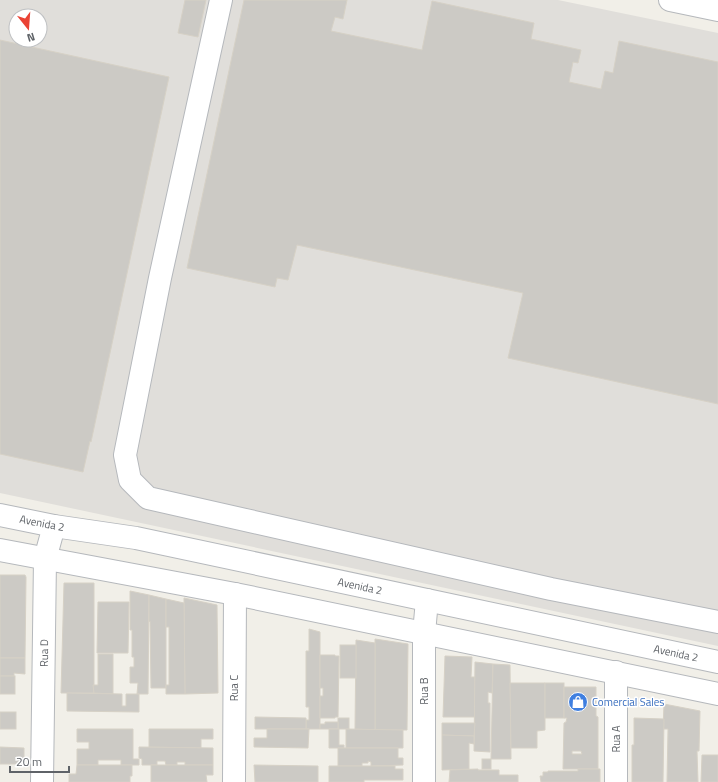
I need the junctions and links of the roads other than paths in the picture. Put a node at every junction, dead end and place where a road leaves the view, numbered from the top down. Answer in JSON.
{"nodes":[{"id":1,"x":221,"y":0,"type":"edge"},
{"id":2,"x":670,"y":0,"type":"edge"},
{"id":3,"x":718,"y":10,"type":"edge"},
{"id":4,"x":0,"y":514,"type":"edge"},
{"id":5,"x":54,"y":526,"type":"junction"},
{"id":6,"x":0,"y":550,"type":"edge"},
{"id":7,"x":45,"y":560,"type":"junction"},
{"id":8,"x":235,"y":594,"type":"junction"},
{"id":9,"x":427,"y":600,"type":"junction"},
{"id":10,"x":718,"y":622,"type":"edge"},
{"id":11,"x":424,"y":633,"type":"junction"},
{"id":12,"x":718,"y":662,"type":"edge"},
{"id":13,"x":616,"y":672,"type":"junction"},
{"id":14,"x":718,"y":694,"type":"edge"},
{"id":15,"x":42,"y":782,"type":"edge"},
{"id":16,"x":234,"y":782,"type":"edge"},
{"id":17,"x":424,"y":782,"type":"edge"},
{"id":18,"x":616,"y":782,"type":"edge"}],
"edges":[{"from":1,"to":10,"type":"street"},
{"from":2,"to":3,"type":"street"},
{"from":4,"to":5,"type":"street","name":"Avenida 2"},
{"from":5,"to":7,"type":"street","name":"Rua D"},
{"from":5,"to":9,"type":"street","name":"Avenida 2"},
{"from":6,"to":7,"type":"street"},
{"from":7,"to":8,"type":"street"},
{"from":7,"to":15,"type":"street","name":"Rua D"},
{"from":8,"to":11,"type":"street"},
{"from":8,"to":16,"type":"street","name":"Rua C"},
{"from":9,"to":11,"type":"street","name":"Rua B"},
{"from":9,"to":12,"type":"street","name":"Avenida 2"},
{"from":11,"to":13,"type":"street"},
{"from":11,"to":17,"type":"street","name":"Rua B"},
{"from":13,"to":14,"type":"street"},
{"from":13,"to":18,"type":"street","name":"Rua A"}]}
